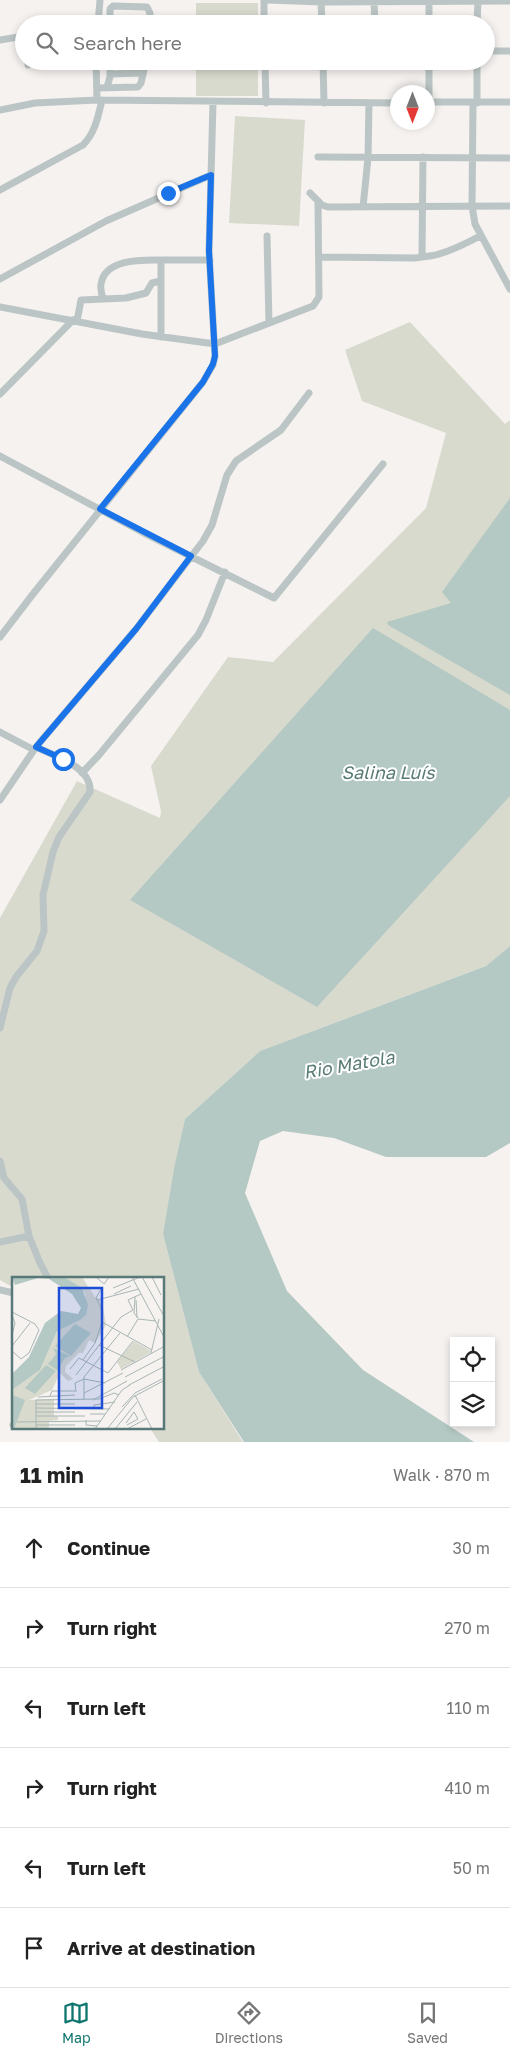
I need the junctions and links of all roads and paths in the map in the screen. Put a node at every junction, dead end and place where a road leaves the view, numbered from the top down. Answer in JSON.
{"nodes":[{"id":1,"x":100,"y":0,"type":"edge"},
{"id":2,"x":264,"y":0,"type":"edge"},
{"id":3,"x":268,"y":0,"type":"edge"},
{"id":4,"x":478,"y":0,"type":"edge"},
{"id":5,"x":321,"y":1,"type":"edge"},
{"id":6,"x":374,"y":1,"type":"edge"},
{"id":7,"x":425,"y":1,"type":"edge"},
{"id":8,"x":510,"y":1,"type":"edge"},
{"id":9,"x":99,"y":15,"type":"edge"},
{"id":10,"x":111,"y":15,"type":"edge"},
{"id":11,"x":150,"y":15,"type":"edge"},
{"id":12,"x":264,"y":15,"type":"edge"},
{"id":13,"x":322,"y":15,"type":"edge"},
{"id":14,"x":375,"y":15,"type":"edge"},
{"id":15,"x":427,"y":15,"type":"edge"},
{"id":16,"x":478,"y":15,"type":"edge"},
{"id":17,"x":15,"y":38,"type":"edge"},
{"id":18,"x":0,"y":40,"type":"edge"},
{"id":19,"x":495,"y":51,"type":"edge"},
{"id":20,"x":510,"y":51,"type":"edge"},
{"id":21,"x":96,"y":70,"type":"edge"},
{"id":22,"x":110,"y":70,"type":"edge"},
{"id":23,"x":144,"y":70,"type":"edge"},
{"id":24,"x":265,"y":70,"type":"edge"},
{"id":25,"x":323,"y":70,"type":"edge"},
{"id":26,"x":429,"y":70,"type":"edge"},
{"id":27,"x":477,"y":70,"type":"edge"},
{"id":28,"x":110,"y":74,"type":"junction"},
{"id":29,"x":143,"y":74,"type":"junction"},
{"id":30,"x":428,"y":85,"type":"edge"},
{"id":31,"x":107,"y":87,"type":"junction"},
{"id":32,"x":97,"y":88,"type":"junction"},
{"id":33,"x":100,"y":100,"type":"junction"},
{"id":34,"x":213,"y":102,"type":"junction"},
{"id":35,"x":435,"y":102,"type":"edge"},
{"id":36,"x":510,"y":102,"type":"edge"},
{"id":37,"x":266,"y":103,"type":"junction"},
{"id":38,"x":324,"y":103,"type":"junction"},
{"id":39,"x":369,"y":103,"type":"junction"},
{"id":40,"x":390,"y":103,"type":"edge"},
{"id":41,"x":475,"y":103,"type":"junction"},
{"id":42,"x":0,"y":110,"type":"edge"},
{"id":43,"x":318,"y":157,"type":"dead end"},
{"id":44,"x":423,"y":157,"type":"junction"},
{"id":45,"x":368,"y":158,"type":"junction"},
{"id":46,"x":472,"y":158,"type":"junction"},
{"id":47,"x":510,"y":158,"type":"edge"},
{"id":48,"x":211,"y":175,"type":"junction"},
{"id":49,"x":0,"y":190,"type":"edge"},
{"id":50,"x":310,"y":193,"type":"dead end"},
{"id":51,"x":318,"y":201,"type":"junction"},
{"id":52,"x":472,"y":206,"type":"junction"},
{"id":53,"x":510,"y":206,"type":"edge"},
{"id":54,"x":363,"y":207,"type":"junction"},
{"id":55,"x":424,"y":208,"type":"junction"},
{"id":56,"x":267,"y":236,"type":"dead end"},
{"id":57,"x":480,"y":236,"type":"junction"},
{"id":58,"x":422,"y":255,"type":"junction"},
{"id":59,"x":318,"y":257,"type":"junction"},
{"id":60,"x":162,"y":260,"type":"junction"},
{"id":61,"x":210,"y":260,"type":"junction"},
{"id":62,"x":0,"y":280,"type":"edge"},
{"id":63,"x":161,"y":281,"type":"junction"},
{"id":64,"x":510,"y":288,"type":"edge"},
{"id":65,"x":102,"y":299,"type":"junction"},
{"id":66,"x":0,"y":307,"type":"edge"},
{"id":67,"x":75,"y":321,"type":"junction"},
{"id":68,"x":269,"y":323,"type":"junction"},
{"id":69,"x":161,"y":337,"type":"junction"},
{"id":70,"x":215,"y":344,"type":"junction"},
{"id":71,"x":309,"y":393,"type":"dead end"},
{"id":72,"x":0,"y":394,"type":"edge"},
{"id":73,"x":0,"y":456,"type":"edge"},
{"id":74,"x":382,"y":464,"type":"dead end"},
{"id":75,"x":100,"y":509,"type":"junction"},
{"id":76,"x":191,"y":556,"type":"junction"},
{"id":77,"x":225,"y":572,"type":"junction"},
{"id":78,"x":0,"y":637,"type":"edge"},
{"id":79,"x":0,"y":732,"type":"edge"},
{"id":80,"x":35,"y":749,"type":"junction"},
{"id":81,"x":82,"y":773,"type":"junction"},
{"id":82,"x":0,"y":800,"type":"edge"},
{"id":83,"x":0,"y":1028,"type":"edge"},
{"id":84,"x":0,"y":1161,"type":"edge"},
{"id":85,"x":30,"y":1236,"type":"junction"},
{"id":86,"x":0,"y":1242,"type":"edge"},
{"id":87,"x":47,"y":1277,"type":"edge"}],
"edges":[{"from":1,"to":9,"type":"street"},
{"from":2,"to":12,"type":"street"},
{"from":3,"to":5,"type":"street"},
{"from":4,"to":7,"type":"street"},
{"from":4,"to":8,"type":"street"},
{"from":4,"to":16,"type":"street"},
{"from":5,"to":6,"type":"street"},
{"from":5,"to":13,"type":"street"},
{"from":6,"to":7,"type":"street"},
{"from":6,"to":14,"type":"street"},
{"from":7,"to":15,"type":"street"},
{"from":10,"to":11,"type":"street"},
{"from":17,"to":18,"type":"street"},
{"from":19,"to":20,"type":"street"},
{"from":21,"to":32,"type":"street"},
{"from":22,"to":28,"type":"street"},
{"from":23,"to":29,"type":"street"},
{"from":24,"to":37,"type":"street"},
{"from":25,"to":38,"type":"street"},
{"from":26,"to":30,"type":"street"},
{"from":27,"to":41,"type":"street"},
{"from":28,"to":29,"type":"street"},
{"from":28,"to":31,"type":"street"},
{"from":29,"to":31,"type":"street"},
{"from":31,"to":32,"type":"street"},
{"from":32,"to":33,"type":"street"},
{"from":33,"to":34,"type":"street"},
{"from":33,"to":42,"type":"street"},
{"from":33,"to":49,"type":"street"},
{"from":34,"to":37,"type":"street"},
{"from":34,"to":48,"type":"street"},
{"from":35,"to":41,"type":"street"},
{"from":36,"to":41,"type":"street"},
{"from":37,"to":38,"type":"street"},
{"from":38,"to":39,"type":"street"},
{"from":39,"to":40,"type":"street"},
{"from":39,"to":45,"type":"street"},
{"from":41,"to":46,"type":"street"},
{"from":43,"to":45,"type":"street"},
{"from":44,"to":45,"type":"street"},
{"from":44,"to":46,"type":"street"},
{"from":44,"to":55,"type":"street"},
{"from":45,"to":54,"type":"street"},
{"from":46,"to":47,"type":"street"},
{"from":46,"to":52,"type":"street"},
{"from":48,"to":61,"type":"street"},
{"from":48,"to":62,"type":"street"},
{"from":50,"to":51,"type":"street"},
{"from":51,"to":54,"type":"street"},
{"from":51,"to":59,"type":"street"},
{"from":52,"to":53,"type":"street"},
{"from":52,"to":55,"type":"street"},
{"from":52,"to":57,"type":"street"},
{"from":54,"to":55,"type":"street"},
{"from":55,"to":58,"type":"street"},
{"from":56,"to":68,"type":"street"},
{"from":57,"to":58,"type":"street"},
{"from":57,"to":64,"type":"street"},
{"from":58,"to":59,"type":"street"},
{"from":59,"to":68,"type":"street"},
{"from":60,"to":61,"type":"street"},
{"from":60,"to":63,"type":"street"},
{"from":60,"to":65,"type":"street"},
{"from":61,"to":70,"type":"street"},
{"from":63,"to":65,"type":"street"},
{"from":63,"to":69,"type":"street"},
{"from":65,"to":67,"type":"street"},
{"from":66,"to":67,"type":"street"},
{"from":67,"to":69,"type":"street"},
{"from":67,"to":72,"type":"street"},
{"from":68,"to":70,"type":"street"},
{"from":69,"to":70,"type":"street"},
{"from":70,"to":75,"type":"street"},
{"from":71,"to":76,"type":"street"},
{"from":73,"to":75,"type":"street"},
{"from":74,"to":77,"type":"street"},
{"from":75,"to":76,"type":"street"},
{"from":75,"to":78,"type":"street"},
{"from":76,"to":77,"type":"street"},
{"from":76,"to":80,"type":"street"},
{"from":77,"to":81,"type":"street"},
{"from":79,"to":80,"type":"street"},
{"from":80,"to":81,"type":"street"},
{"from":80,"to":82,"type":"street"},
{"from":81,"to":83,"type":"street"},
{"from":84,"to":85,"type":"street"},
{"from":85,"to":86,"type":"street"},
{"from":85,"to":87,"type":"street"}]}
